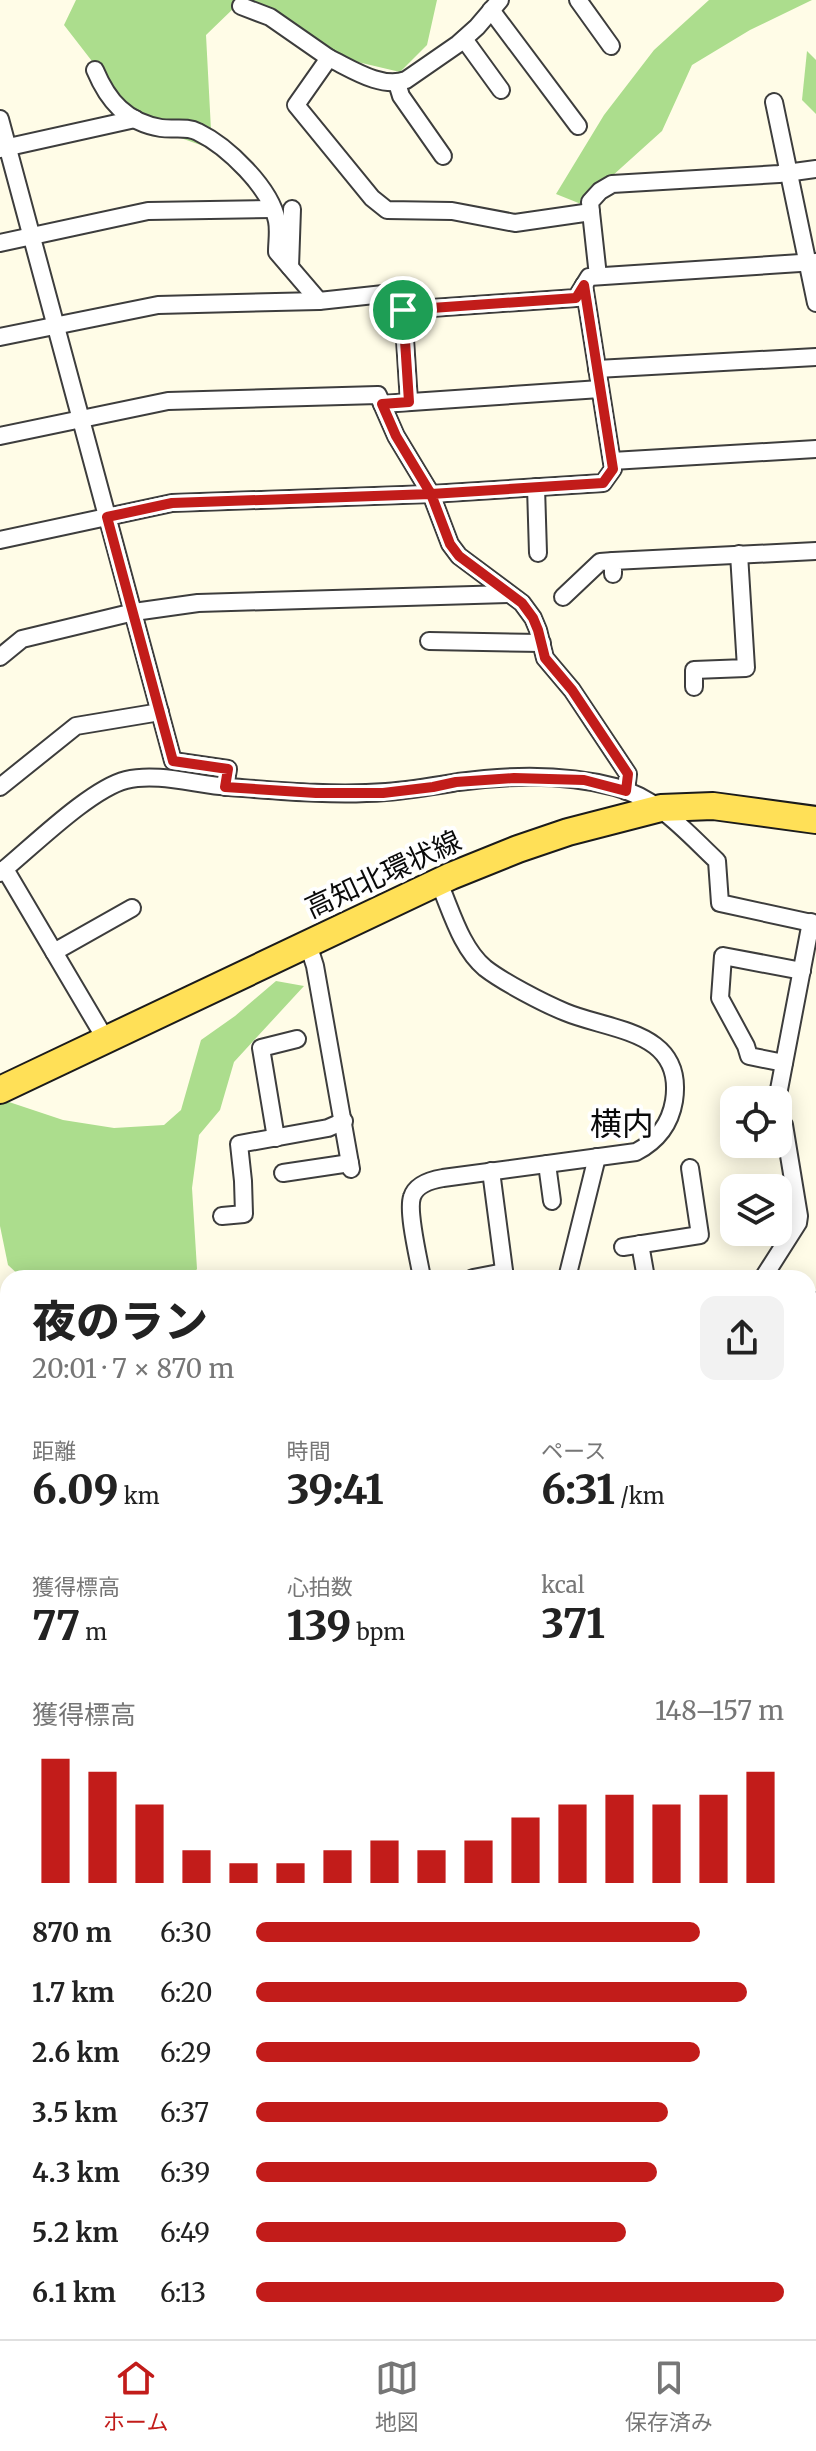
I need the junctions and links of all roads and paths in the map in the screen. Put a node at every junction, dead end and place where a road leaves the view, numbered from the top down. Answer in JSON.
{"nodes":[{"id":1,"x":578,"y":0,"type":"edge"},
{"id":2,"x":495,"y":5,"type":"edge"},
{"id":3,"x":241,"y":6,"type":"dead end"},
{"id":4,"x":464,"y":39,"type":"junction"},
{"id":5,"x":611,"y":46,"type":"dead end"},
{"id":6,"x":329,"y":58,"type":"junction"},
{"id":7,"x":95,"y":70,"type":"dead end"},
{"id":8,"x":397,"y":83,"type":"junction"},
{"id":9,"x":501,"y":90,"type":"dead end"},
{"id":10,"x":774,"y":102,"type":"dead end"},
{"id":11,"x":0,"y":119,"type":"edge"},
{"id":12,"x":135,"y":119,"type":"junction"},
{"id":13,"x":578,"y":126,"type":"dead end"},
{"id":14,"x":4,"y":148,"type":"edge"},
{"id":15,"x":443,"y":156,"type":"dead end"},
{"id":16,"x":816,"y":169,"type":"edge"},
{"id":17,"x":789,"y":173,"type":"junction"},
{"id":18,"x":272,"y":209,"type":"junction"},
{"id":19,"x":292,"y":209,"type":"dead end"},
{"id":20,"x":591,"y":212,"type":"junction"},
{"id":21,"x":31,"y":236,"type":"junction"},
{"id":22,"x":0,"y":243,"type":"edge"},
{"id":23,"x":812,"y":263,"type":"edge"},
{"id":24,"x":290,"y":267,"type":"junction"},
{"id":25,"x":591,"y":280,"type":"junction"},
{"id":26,"x":319,"y":301,"type":"junction"},
{"id":27,"x":816,"y":303,"type":"edge"},
{"id":28,"x":403,"y":310,"type":"junction"},
{"id":29,"x":55,"y":326,"type":"junction"},
{"id":30,"x":0,"y":337,"type":"edge"},
{"id":31,"x":816,"y":357,"type":"edge"},
{"id":32,"x":597,"y":369,"type":"junction"},
{"id":33,"x":600,"y":389,"type":"junction"},
{"id":34,"x":409,"y":402,"type":"junction"},
{"id":35,"x":382,"y":404,"type":"junction"},
{"id":36,"x":81,"y":419,"type":"junction"},
{"id":37,"x":0,"y":436,"type":"edge"},
{"id":38,"x":816,"y":449,"type":"edge"},
{"id":39,"x":612,"y":461,"type":"junction"},
{"id":40,"x":536,"y":487,"type":"junction"},
{"id":41,"x":431,"y":494,"type":"junction"},
{"id":42,"x":107,"y":517,"type":"junction"},
{"id":43,"x":0,"y":540,"type":"edge"},
{"id":44,"x":816,"y":551,"type":"edge"},
{"id":45,"x":538,"y":553,"type":"dead end"},
{"id":46,"x":739,"y":554,"type":"junction"},
{"id":47,"x":508,"y":594,"type":"junction"},
{"id":48,"x":563,"y":597,"type":"dead end"},
{"id":49,"x":134,"y":612,"type":"junction"},
{"id":50,"x":429,"y":641,"type":"dead end"},
{"id":51,"x":542,"y":643,"type":"junction"},
{"id":52,"x":0,"y":657,"type":"edge"},
{"id":53,"x":694,"y":687,"type":"dead end"},
{"id":54,"x":160,"y":712,"type":"junction"},
{"id":55,"x":0,"y":787,"type":"edge"},
{"id":56,"x":225,"y":787,"type":"junction"},
{"id":57,"x":626,"y":791,"type":"junction"},
{"id":58,"x":661,"y":808,"type":"junction"},
{"id":59,"x":816,"y":820,"type":"edge"},
{"id":60,"x":2,"y":871,"type":"edge"},
{"id":61,"x":439,"y":883,"type":"junction"},
{"id":62,"x":132,"y":908,"type":"dead end"},
{"id":63,"x":813,"y":923,"type":"edge"},
{"id":64,"x":308,"y":944,"type":"junction"},
{"id":65,"x":54,"y":952,"type":"junction"},
{"id":66,"x":802,"y":971,"type":"junction"},
{"id":67,"x":297,"y":1039,"type":"dead end"},
{"id":68,"x":106,"y":1040,"type":"junction"},
{"id":69,"x":784,"y":1063,"type":"junction"},
{"id":70,"x":780,"y":1086,"type":"edge"},
{"id":71,"x":0,"y":1090,"type":"edge"},
{"id":72,"x":344,"y":1121,"type":"junction"},
{"id":73,"x":276,"y":1138,"type":"junction"},
{"id":74,"x":597,"y":1157,"type":"junction"},
{"id":75,"x":789,"y":1158,"type":"edge"},
{"id":76,"x":547,"y":1164,"type":"junction"},
{"id":77,"x":690,"y":1168,"type":"dead end"},
{"id":78,"x":491,"y":1171,"type":"junction"},
{"id":79,"x":283,"y":1173,"type":"dead end"},
{"id":80,"x":552,"y":1201,"type":"dead end"},
{"id":81,"x":222,"y":1216,"type":"dead end"},
{"id":82,"x":421,"y":1270,"type":"edge"},
{"id":83,"x":503,"y":1270,"type":"edge"},
{"id":84,"x":569,"y":1270,"type":"edge"},
{"id":85,"x":643,"y":1270,"type":"edge"},
{"id":86,"x":768,"y":1270,"type":"edge"}],
"edges":[{"from":1,"to":5,"type":"street"},
{"from":2,"to":4,"type":"street"},
{"from":2,"to":13,"type":"street"},
{"from":3,"to":6,"type":"street"},
{"from":4,"to":8,"type":"street"},
{"from":4,"to":9,"type":"street"},
{"from":6,"to":8,"type":"street"},
{"from":6,"to":20,"type":"street"},
{"from":7,"to":12,"type":"street"},
{"from":8,"to":15,"type":"street"},
{"from":10,"to":17,"type":"street"},
{"from":11,"to":14,"type":"street"},
{"from":12,"to":14,"type":"street"},
{"from":12,"to":18,"type":"street"},
{"from":14,"to":21,"type":"street"},
{"from":16,"to":17,"type":"street"},
{"from":17,"to":20,"type":"street"},
{"from":17,"to":23,"type":"street"},
{"from":18,"to":21,"type":"street"},
{"from":18,"to":24,"type":"street"},
{"from":19,"to":24,"type":"street"},
{"from":20,"to":25,"type":"street"},
{"from":21,"to":22,"type":"street"},
{"from":21,"to":29,"type":"street"},
{"from":23,"to":25,"type":"street"},
{"from":23,"to":27,"type":"street"},
{"from":24,"to":26,"type":"street"},
{"from":25,"to":28,"type":"street"},
{"from":25,"to":32,"type":"street"},
{"from":26,"to":28,"type":"street"},
{"from":26,"to":29,"type":"street"},
{"from":28,"to":34,"type":"street"},
{"from":29,"to":30,"type":"street"},
{"from":29,"to":36,"type":"street"},
{"from":31,"to":32,"type":"street"},
{"from":32,"to":33,"type":"street"},
{"from":33,"to":34,"type":"street"},
{"from":33,"to":39,"type":"street"},
{"from":34,"to":35,"type":"street"},
{"from":35,"to":36,"type":"street"},
{"from":35,"to":41,"type":"street"},
{"from":36,"to":37,"type":"street"},
{"from":36,"to":42,"type":"street"},
{"from":38,"to":39,"type":"street"},
{"from":39,"to":40,"type":"street"},
{"from":40,"to":41,"type":"street"},
{"from":40,"to":45,"type":"street"},
{"from":41,"to":42,"type":"street"},
{"from":41,"to":47,"type":"street"},
{"from":42,"to":43,"type":"street"},
{"from":42,"to":49,"type":"street"},
{"from":44,"to":46,"type":"street"},
{"from":46,"to":48,"type":"street"},
{"from":46,"to":53,"type":"street"},
{"from":47,"to":49,"type":"street"},
{"from":47,"to":51,"type":"street"},
{"from":49,"to":52,"type":"street"},
{"from":49,"to":54,"type":"street"},
{"from":50,"to":51,"type":"street"},
{"from":51,"to":57,"type":"street"},
{"from":54,"to":55,"type":"street"},
{"from":54,"to":56,"type":"street"},
{"from":56,"to":57,"type":"street"},
{"from":56,"to":60,"type":"street"},
{"from":57,"to":58,"type":"street"},
{"from":58,"to":59,"type":"main road","name":"高知北環状線"},
{"from":58,"to":61,"type":"main road","name":"高知北環状線"},
{"from":58,"to":63,"type":"street"},
{"from":60,"to":65,"type":"street"},
{"from":61,"to":64,"type":"main road","name":"高知北環状線"},
{"from":61,"to":74,"type":"street"},
{"from":62,"to":65,"type":"street"},
{"from":63,"to":66,"type":"street"},
{"from":64,"to":68,"type":"main road","name":"高知北環状線"},
{"from":64,"to":72,"type":"street"},
{"from":65,"to":68,"type":"street"},
{"from":66,"to":69,"type":"street"},
{"from":66,"to":69,"type":"street"},
{"from":67,"to":73,"type":"street"},
{"from":68,"to":71,"type":"main road","name":"高知北環状線"},
{"from":69,"to":70,"type":"street"},
{"from":72,"to":73,"type":"street"},
{"from":72,"to":79,"type":"street"},
{"from":73,"to":81,"type":"street"},
{"from":74,"to":76,"type":"street"},
{"from":74,"to":84,"type":"street"},
{"from":75,"to":86,"type":"street"},
{"from":76,"to":78,"type":"street"},
{"from":76,"to":80,"type":"street"},
{"from":77,"to":85,"type":"street"},
{"from":78,"to":82,"type":"street"},
{"from":78,"to":83,"type":"street"}]}
